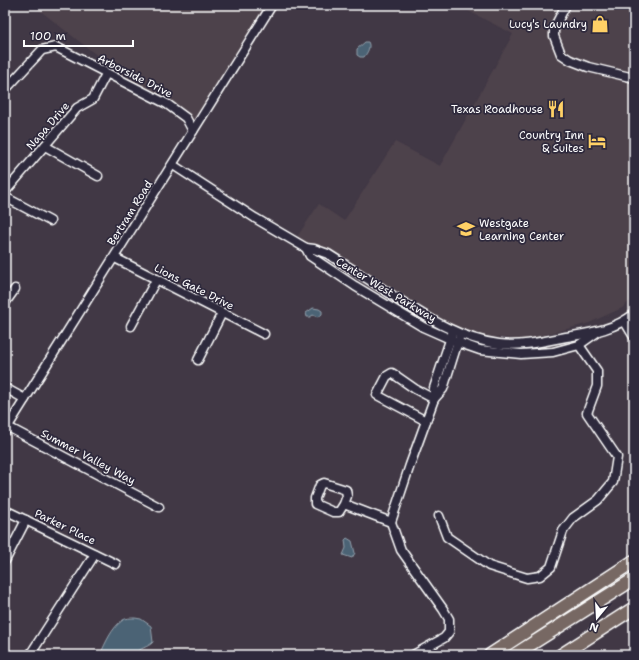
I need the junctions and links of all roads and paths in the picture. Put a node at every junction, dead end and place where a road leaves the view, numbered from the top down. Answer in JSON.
{"nodes":[{"id":1,"x":272,"y":5,"type":"edge"},
{"id":2,"x":566,"y":5,"type":"edge"},
{"id":3,"x":106,"y":74,"type":"junction"},
{"id":4,"x":634,"y":78,"type":"edge"},
{"id":5,"x":5,"y":90,"type":"edge"},
{"id":6,"x":193,"y":131,"type":"junction"},
{"id":7,"x":45,"y":146,"type":"junction"},
{"id":8,"x":173,"y":165,"type":"junction"},
{"id":9,"x":98,"y":176,"type":"dead end"},
{"id":10,"x":5,"y":192,"type":"edge"},
{"id":11,"x":5,"y":197,"type":"edge"},
{"id":12,"x":50,"y":221,"type":"dead end"},
{"id":13,"x":306,"y":248,"type":"junction"},
{"id":14,"x":114,"y":258,"type":"junction"},
{"id":15,"x":156,"y":280,"type":"junction"},
{"id":16,"x":15,"y":289,"type":"dead end"},
{"id":17,"x":5,"y":303,"type":"edge"},
{"id":18,"x":222,"y":313,"type":"junction"},
{"id":19,"x":634,"y":314,"type":"edge"},
{"id":20,"x":624,"y":322,"type":"junction"},
{"id":21,"x":131,"y":326,"type":"dead end"},
{"id":22,"x":598,"y":332,"type":"junction"},
{"id":23,"x":264,"y":334,"type":"dead end"},
{"id":24,"x":634,"y":336,"type":"edge"},
{"id":25,"x":455,"y":337,"type":"junction"},
{"id":26,"x":579,"y":345,"type":"junction"},
{"id":27,"x":198,"y":360,"type":"dead end"},
{"id":28,"x":5,"y":388,"type":"edge"},
{"id":29,"x":25,"y":399,"type":"junction"},
{"id":30,"x":434,"y":399,"type":"junction"},
{"id":31,"x":426,"y":421,"type":"junction"},
{"id":32,"x":6,"y":429,"type":"edge"},
{"id":33,"x":344,"y":504,"type":"dead end"},
{"id":34,"x":159,"y":507,"type":"dead end"},
{"id":35,"x":5,"y":510,"type":"edge"},
{"id":36,"x":439,"y":516,"type":"dead end"},
{"id":37,"x":26,"y":520,"type":"junction"},
{"id":38,"x":391,"y":522,"type":"junction"},
{"id":39,"x":95,"y":554,"type":"junction"},
{"id":40,"x":5,"y":561,"type":"edge"},
{"id":41,"x":634,"y":561,"type":"edge"},
{"id":42,"x":116,"y":564,"type":"dead end"},
{"id":43,"x":634,"y":579,"type":"edge"},
{"id":44,"x":634,"y":608,"type":"edge"},
{"id":45,"x":30,"y":655,"type":"edge"},
{"id":46,"x":413,"y":655,"type":"edge"},
{"id":47,"x":490,"y":655,"type":"edge"},
{"id":48,"x":514,"y":655,"type":"edge"},
{"id":49,"x":561,"y":655,"type":"edge"}],
"edges":[{"from":1,"to":6,"type":"street","name":"Bertram Road"},
{"from":2,"to":4,"type":"street"},
{"from":3,"to":5,"type":"street","name":"Arborside Drive"},
{"from":3,"to":6,"type":"street","name":"Arborside Drive"},
{"from":3,"to":7,"type":"street","name":"Napa Drive"},
{"from":6,"to":8,"type":"street","name":"Bertram Road"},
{"from":7,"to":9,"type":"street"},
{"from":7,"to":10,"type":"street","name":"Napa Drive"},
{"from":8,"to":13,"type":"street","name":"Center West Parkway"},
{"from":8,"to":14,"type":"street","name":"Bertram Road"},
{"from":11,"to":12,"type":"street"},
{"from":13,"to":25,"type":"street","name":"Center West Parkway"},
{"from":13,"to":25,"type":"street","name":"Center West Parkway"},
{"from":14,"to":15,"type":"street","name":"Lions Gate Drive"},
{"from":14,"to":29,"type":"street","name":"Bertram Road"},
{"from":15,"to":18,"type":"street","name":"Lions Gate Drive"},
{"from":15,"to":21,"type":"street"},
{"from":16,"to":17,"type":"street"},
{"from":18,"to":23,"type":"street","name":"Lions Gate Drive"},
{"from":18,"to":27,"type":"street"},
{"from":19,"to":20,"type":"street","name":"Center West Parkway"},
{"from":20,"to":22,"type":"street","name":"Center West Parkway"},
{"from":20,"to":24,"type":"street"},
{"from":22,"to":25,"type":"street","name":"Center West Parkway"},
{"from":22,"to":26,"type":"street","name":"Center West Parkway"},
{"from":25,"to":26,"type":"street","name":"Center West Parkway"},
{"from":25,"to":30,"type":"street"},
{"from":26,"to":36,"type":"street"},
{"from":28,"to":29,"type":"street"},
{"from":29,"to":32,"type":"street","name":"Bertram Road"},
{"from":30,"to":31,"type":"street"},
{"from":30,"to":31,"type":"street"},
{"from":31,"to":38,"type":"street"},
{"from":32,"to":34,"type":"street","name":"Summer Valley Way"},
{"from":33,"to":38,"type":"street"},
{"from":35,"to":37,"type":"street","name":"Parker Place"},
{"from":37,"to":39,"type":"street","name":"Parker Place"},
{"from":37,"to":40,"type":"street"},
{"from":38,"to":46,"type":"street"},
{"from":39,"to":42,"type":"street","name":"Parker Place"},
{"from":39,"to":45,"type":"street"},
{"from":41,"to":47,"type":"highway"},
{"from":43,"to":48,"type":"highway"},
{"from":44,"to":49,"type":"highway"}]}
